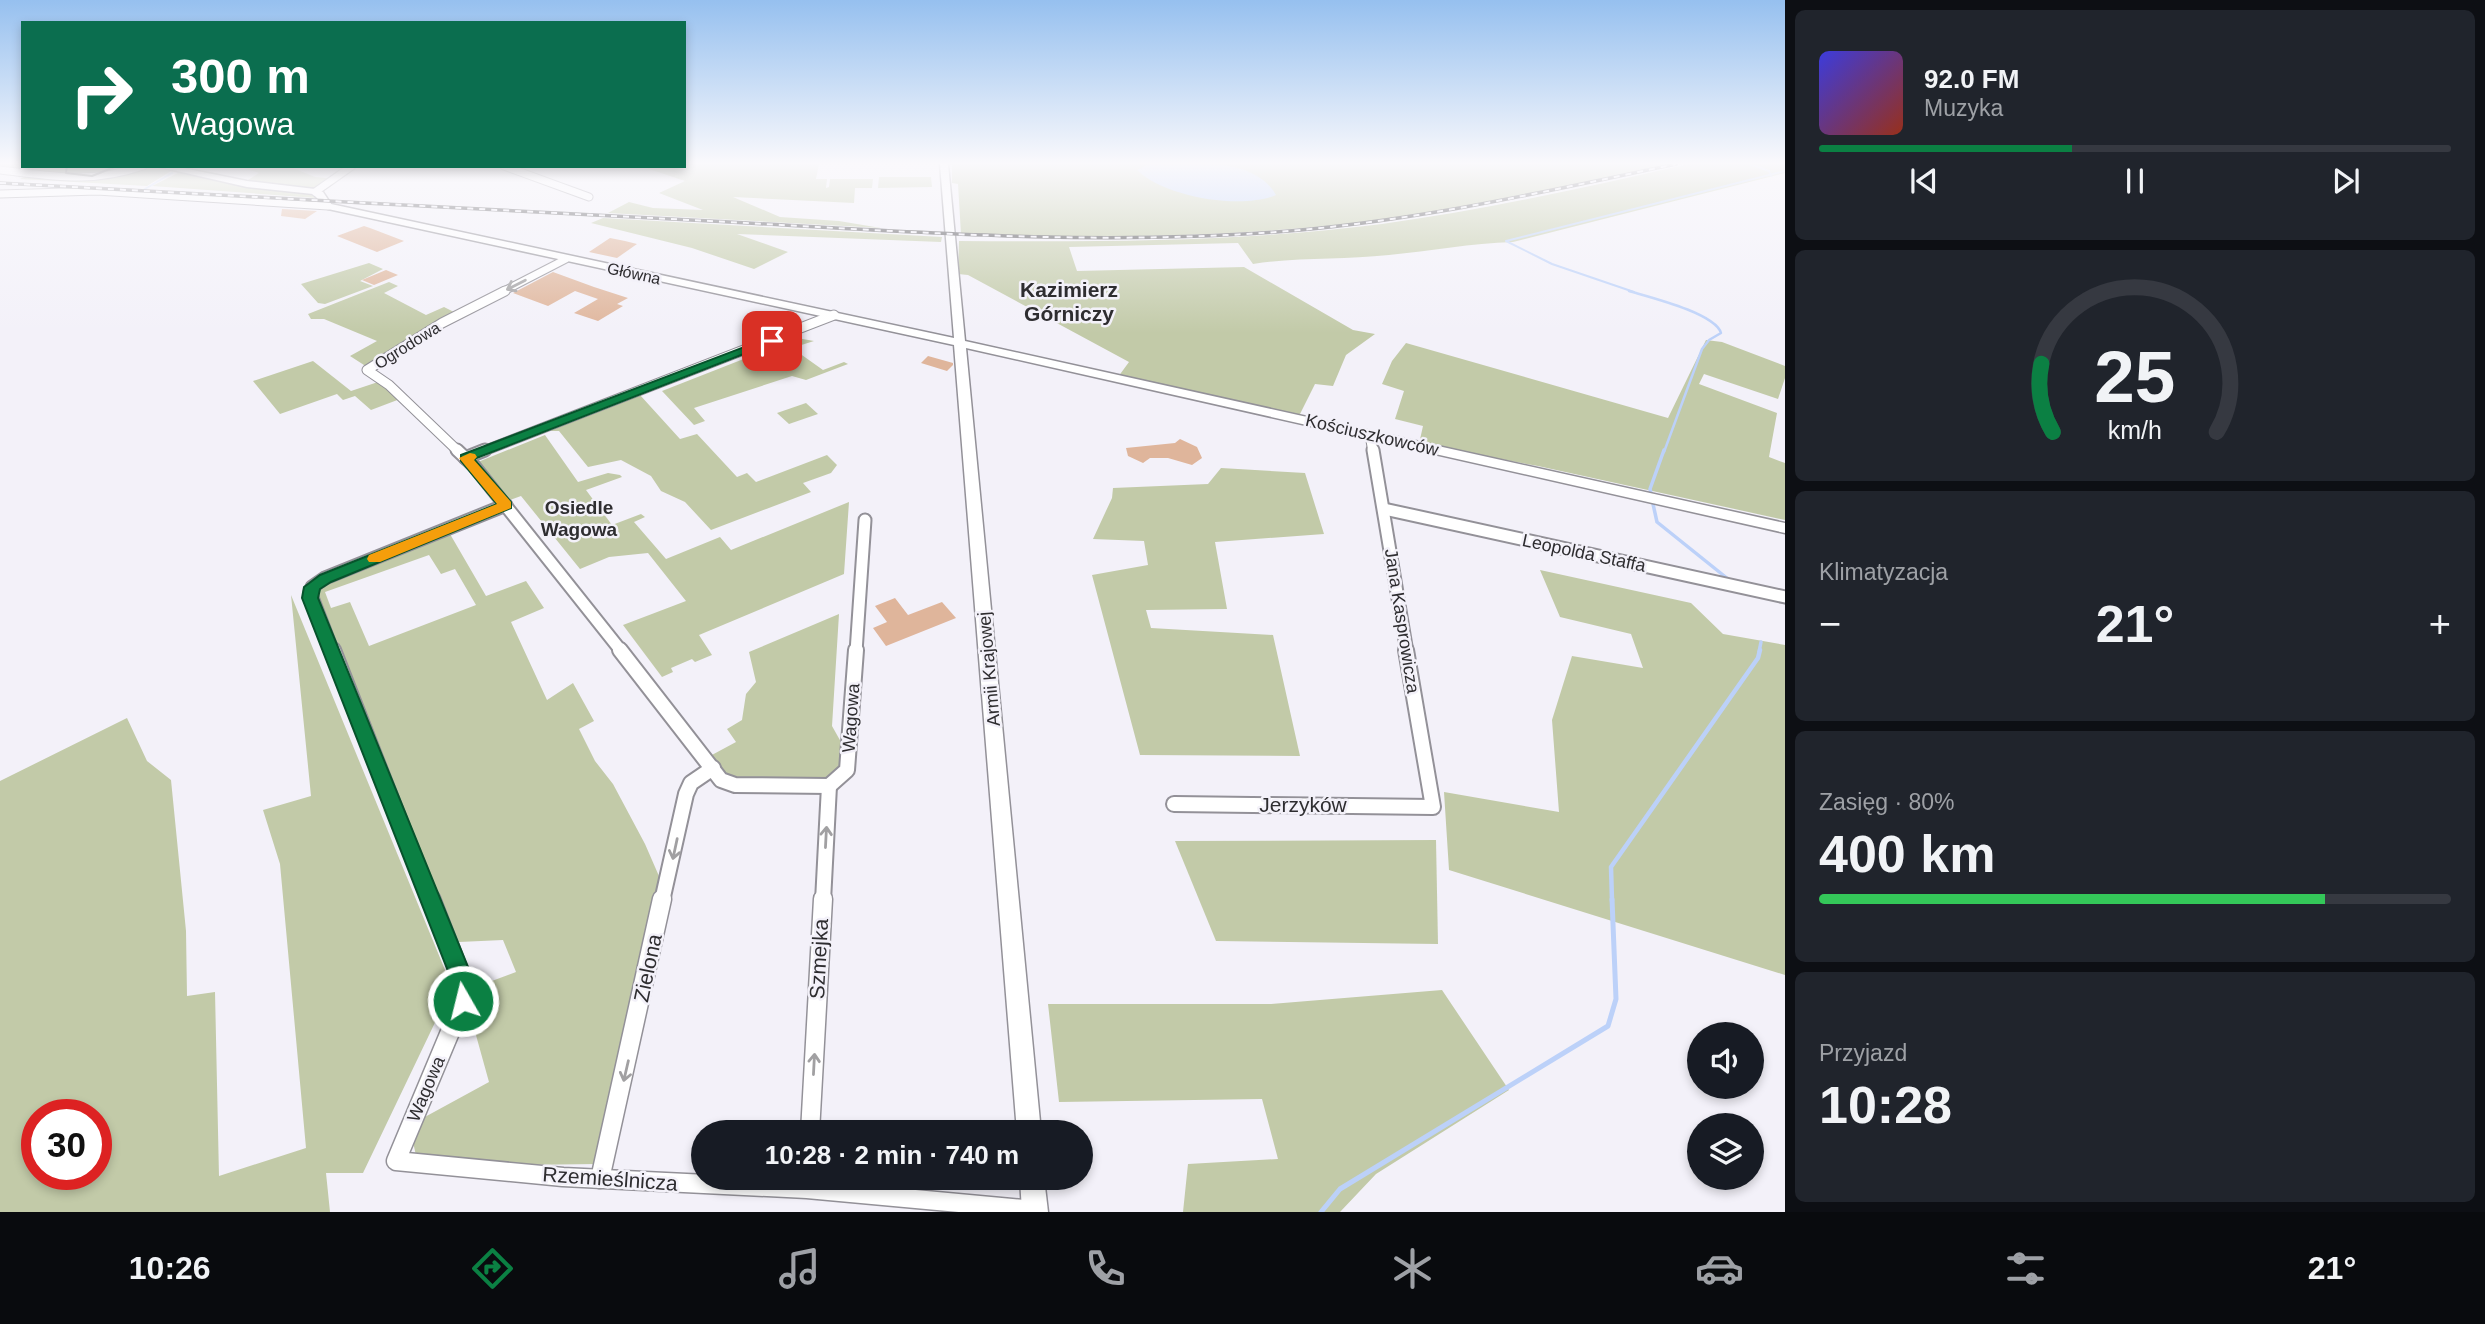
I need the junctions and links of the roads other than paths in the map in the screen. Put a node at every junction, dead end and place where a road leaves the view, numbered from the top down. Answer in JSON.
{"nodes":[{"id":1,"x":393,"y":221,"type":"edge"},
{"id":2,"x":949,"y":221,"type":"edge"},
{"id":3,"x":566,"y":259,"type":"junction"},
{"id":4,"x":834,"y":315,"type":"junction"},
{"id":5,"x":960,"y":343,"type":"junction"},
{"id":6,"x":990,"y":350,"type":"junction"},
{"id":7,"x":961,"y":359,"type":"junction"},
{"id":8,"x":1370,"y":435,"type":"junction"},
{"id":9,"x":465,"y":458,"type":"junction"},
{"id":10,"x":506,"y":505,"type":"junction"},
{"id":11,"x":1384,"y":509,"type":"junction"},
{"id":12,"x":865,"y":520,"type":"dead end"},
{"id":13,"x":1785,"y":528,"type":"edge"},
{"id":14,"x":1785,"y":597,"type":"edge"},
{"id":15,"x":713,"y":768,"type":"junction"},
{"id":16,"x":691,"y":783,"type":"joint"},
{"id":17,"x":829,"y":786,"type":"junction"},
{"id":18,"x":1174,"y":804,"type":"dead end"},
{"id":19,"x":1433,"y":807,"type":"joint"},
{"id":20,"x":811,"y":1120,"type":"edge"},
{"id":21,"x":1027,"y":1120,"type":"edge"},
{"id":22,"x":396,"y":1161,"type":"joint"},
{"id":23,"x":600,"y":1179,"type":"junction"},
{"id":24,"x":691,"y":1181,"type":"edge"},
{"id":25,"x":864,"y":1190,"type":"edge"},
{"id":26,"x":1033,"y":1190,"type":"edge"},
{"id":27,"x":1035,"y":1211,"type":"edge"}],
"edges":[{"from":1,"to":3,"type":"street","name":"Główna"},
{"from":2,"to":5,"type":"street","name":"Armii Krajowej"},
{"from":3,"to":4,"type":"street","name":"Główna"},
{"from":3,"to":9,"type":"street","name":"Ogrodowa","one_way":true},
{"from":4,"to":5,"type":"street","name":"Główna"},
{"from":4,"to":9,"type":"street"},
{"from":5,"to":6,"type":"street","name":"Kościuszkowców"},
{"from":5,"to":7,"type":"street","name":"Armii Krajowej"},
{"from":6,"to":7,"type":"street"},
{"from":6,"to":8,"type":"street","name":"Kościuszkowców"},
{"from":7,"to":21,"type":"street","name":"Armii Krajowej"},
{"from":8,"to":11,"type":"street","name":"Jana Kasprowicza"},
{"from":8,"to":13,"type":"street","name":"Kościuszkowców"},
{"from":9,"to":10,"type":"street"},
{"from":10,"to":15,"type":"street"},
{"from":10,"to":22,"type":"street","name":"Wagowa"},
{"from":11,"to":14,"type":"street","name":"Leopolda Staffa"},
{"from":11,"to":19,"type":"street","name":"Jana Kasprowicza"},
{"from":12,"to":17,"type":"street","name":"Wagowa"},
{"from":15,"to":16,"type":"street","name":"Zielona"},
{"from":15,"to":17,"type":"street"},
{"from":16,"to":23,"type":"street","name":"Zielona","one_way":true},
{"from":20,"to":17,"type":"street","name":"Szmejka","one_way":true},
{"from":18,"to":19,"type":"street","name":"Jerzyków"},
{"from":22,"to":23,"type":"street","name":"Rzemieślnicza"},
{"from":23,"to":24,"type":"street","name":"Rzemieślnicza"},
{"from":25,"to":27,"type":"street","name":"Rzemieślnicza"},
{"from":26,"to":27,"type":"street"}]}
